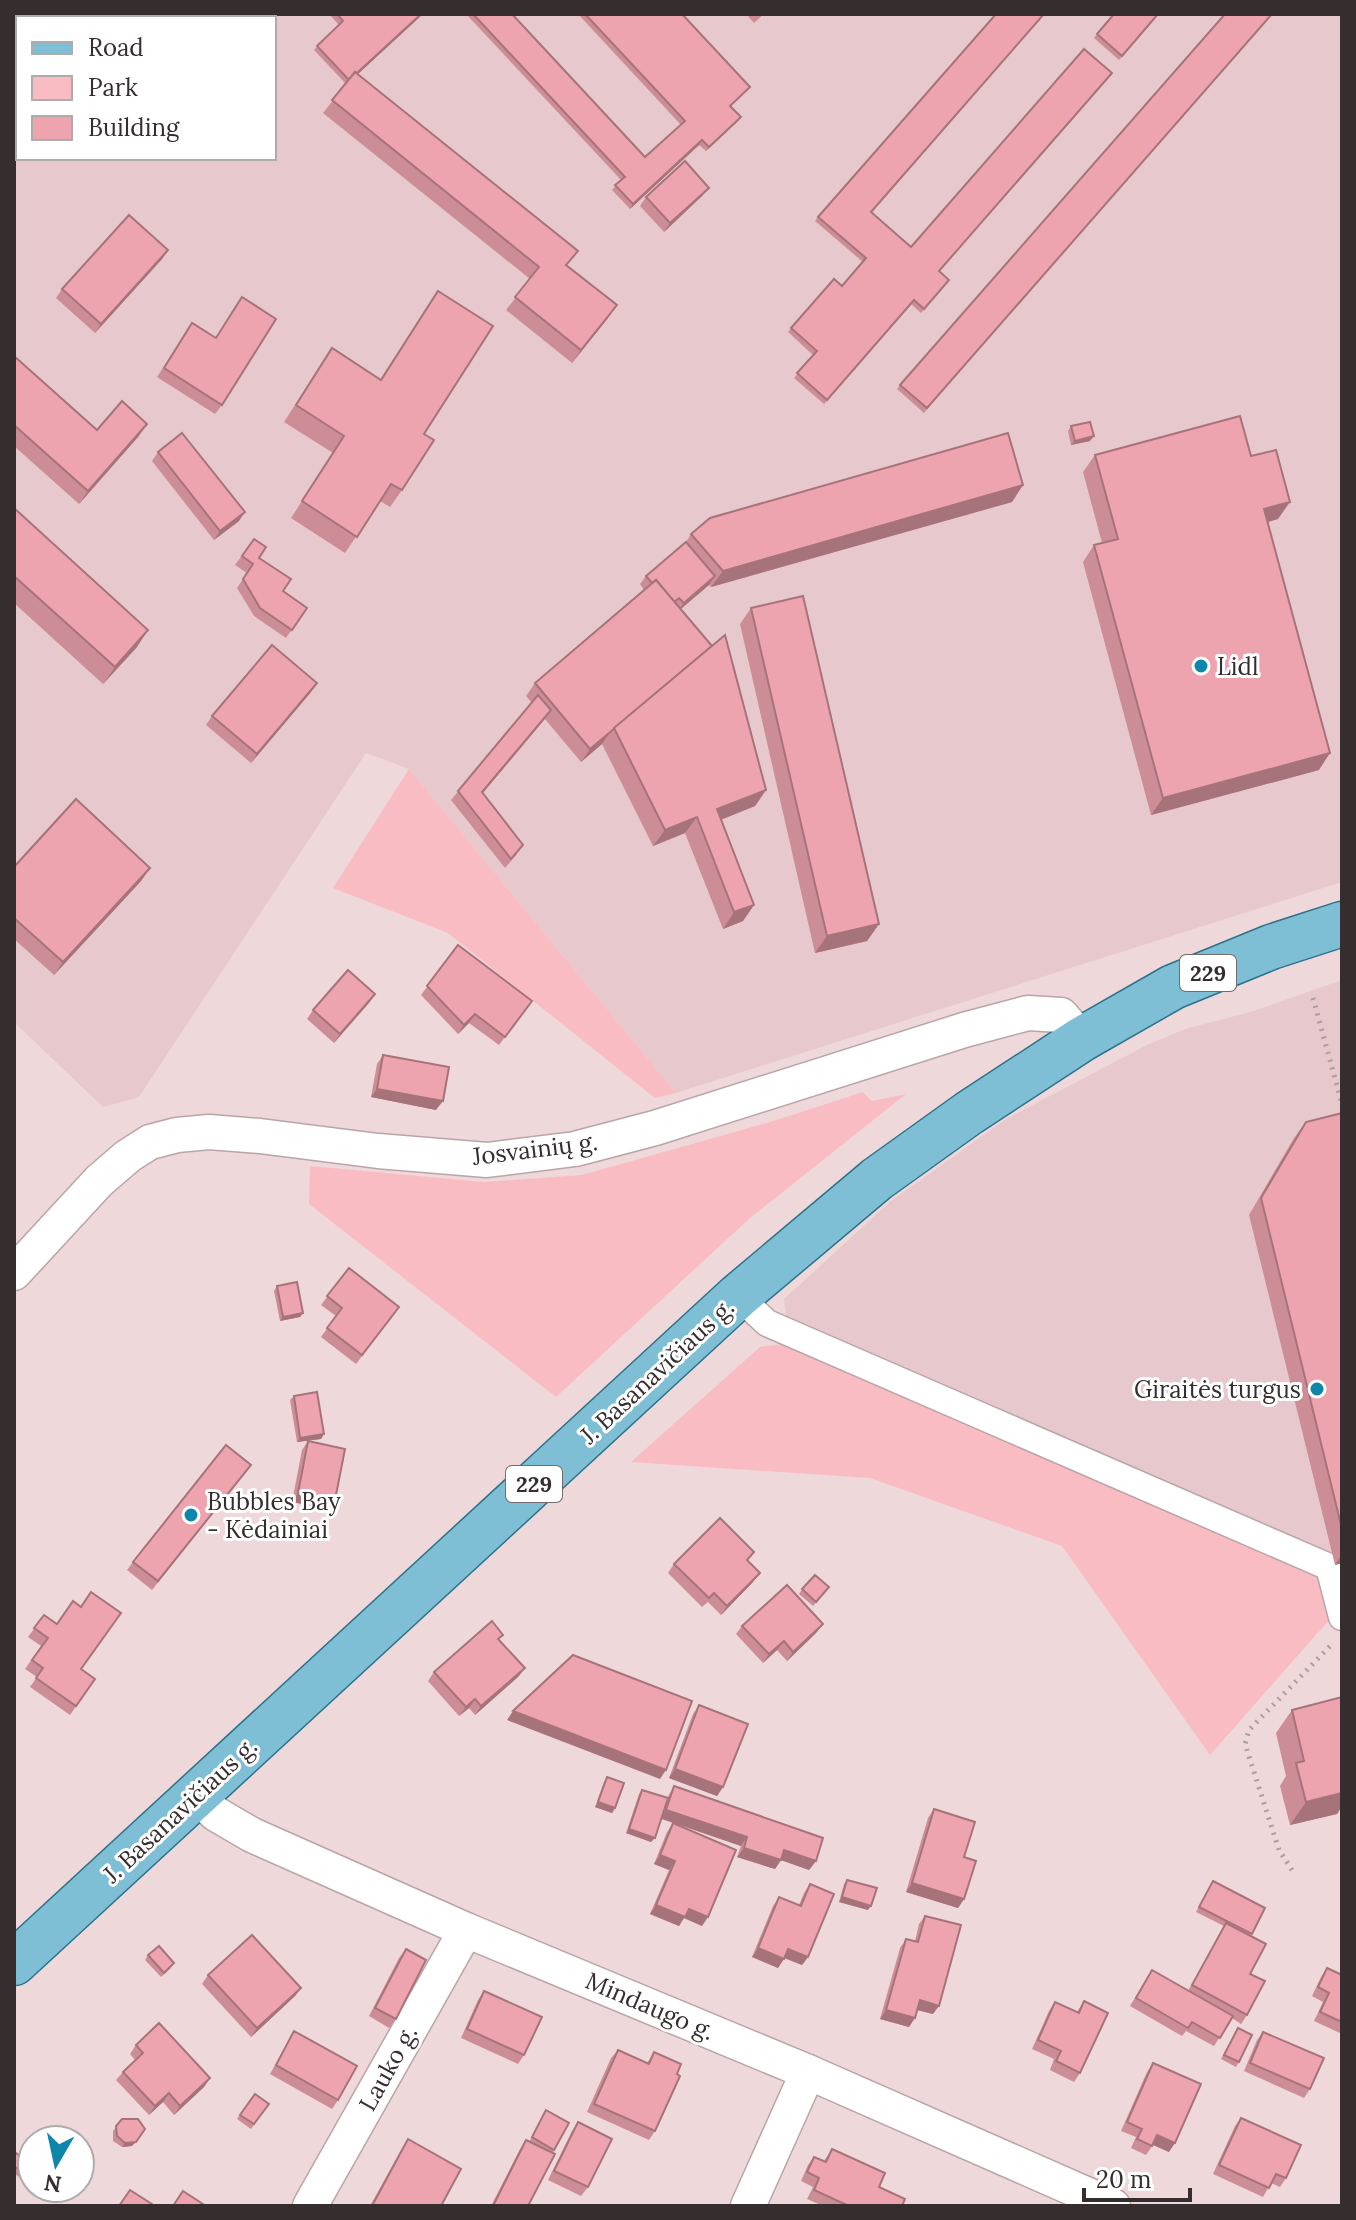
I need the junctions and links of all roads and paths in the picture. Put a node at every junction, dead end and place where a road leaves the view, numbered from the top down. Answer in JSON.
{"nodes":[{"id":1,"x":1342,"y":924,"type":"edge"},
{"id":2,"x":1313,"y":998,"type":"dead end"},
{"id":3,"x":1082,"y":1039,"type":"junction"},
{"id":4,"x":1342,"y":1104,"type":"edge"},
{"id":5,"x":14,"y":1273,"type":"edge"},
{"id":6,"x":738,"y":1296,"type":"junction"},
{"id":7,"x":1342,"y":1617,"type":"edge"},
{"id":8,"x":1342,"y":1634,"type":"edge"},
{"id":9,"x":195,"y":1795,"type":"junction"},
{"id":10,"x":1292,"y":1870,"type":"dead end"},
{"id":11,"x":466,"y":1930,"type":"junction"},
{"id":12,"x":14,"y":1963,"type":"edge"},
{"id":13,"x":808,"y":2072,"type":"junction"},
{"id":14,"x":310,"y":2206,"type":"edge"},
{"id":15,"x":748,"y":2206,"type":"edge"},
{"id":16,"x":1113,"y":2206,"type":"edge"}],
"edges":[{"from":1,"to":3,"type":"main road","name":"J. Basanavičiaus g.","number":"229"},
{"from":2,"to":4,"type":"path"},
{"from":3,"to":5,"type":"street","name":"Josvainių g."},
{"from":3,"to":6,"type":"main road","name":"J. Basanavičiaus g.","number":"229"},
{"from":6,"to":7,"type":"street"},
{"from":6,"to":9,"type":"main road","name":"J. Basanavičiaus g.","number":"229"},
{"from":8,"to":10,"type":"path"},
{"from":9,"to":11,"type":"street","name":"Mindaugo g."},
{"from":9,"to":12,"type":"main road","name":"J. Basanavičiaus g.","number":"229"},
{"from":11,"to":13,"type":"street","name":"Mindaugo g."},
{"from":11,"to":14,"type":"street","name":"Lauko g."},
{"from":13,"to":15,"type":"street"},
{"from":13,"to":16,"type":"street","name":"Mindaugo g."}]}
